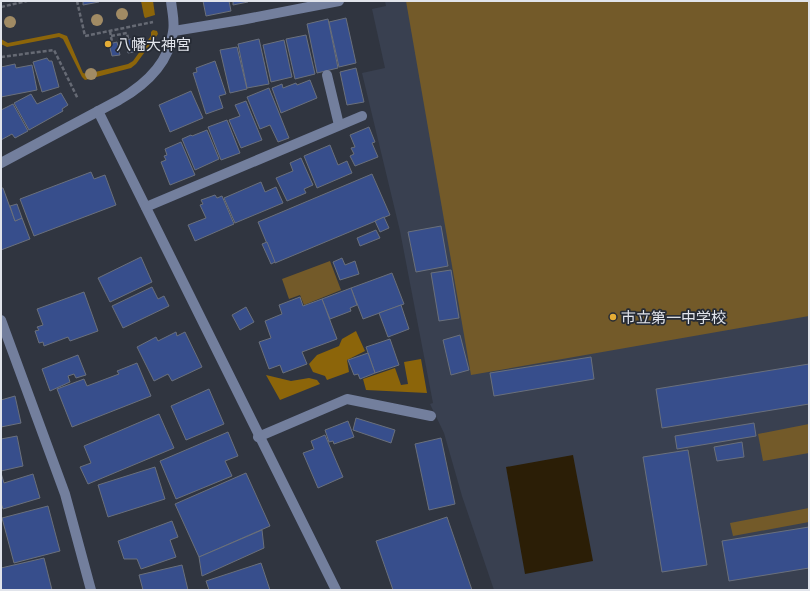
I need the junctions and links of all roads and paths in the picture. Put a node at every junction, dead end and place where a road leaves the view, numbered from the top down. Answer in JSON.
{"nodes":[{"id":1,"x":27,"y":1,"type":"edge"},
{"id":2,"x":77,"y":1,"type":"edge"},
{"id":3,"x":171,"y":1,"type":"edge"},
{"id":4,"x":338,"y":1,"type":"edge"},
{"id":5,"x":1,"y":7,"type":"edge"},
{"id":6,"x":173,"y":18,"type":"junction"},
{"id":7,"x":110,"y":31,"type":"junction"},
{"id":8,"x":174,"y":31,"type":"junction"},
{"id":9,"x":111,"y":36,"type":"junction"},
{"id":10,"x":128,"y":39,"type":"dead end"},
{"id":11,"x":112,"y":42,"type":"dead end"},
{"id":12,"x":1,"y":57,"type":"edge"},
{"id":13,"x":327,"y":75,"type":"dead end"},
{"id":14,"x":98,"y":111,"type":"junction"},
{"id":15,"x":362,"y":116,"type":"dead end"},
{"id":16,"x":87,"y":117,"type":"junction"},
{"id":17,"x":339,"y":126,"type":"junction"},
{"id":18,"x":1,"y":163,"type":"edge"},
{"id":19,"x":146,"y":207,"type":"junction"},
{"id":20,"x":1,"y":320,"type":"edge"},
{"id":21,"x":4,"y":341,"type":"edge"},
{"id":22,"x":431,"y":416,"type":"dead end"},
{"id":23,"x":258,"y":437,"type":"junction"},
{"id":24,"x":91,"y":590,"type":"edge"},
{"id":25,"x":336,"y":590,"type":"edge"}],
"edges":[{"from":1,"to":5,"type":"path"},
{"from":2,"to":7,"type":"path"},
{"from":3,"to":6,"type":"street"},
{"from":4,"to":8,"type":"street"},
{"from":6,"to":7,"type":"path"},
{"from":6,"to":8,"type":"street"},
{"from":7,"to":9,"type":"path"},
{"from":8,"to":14,"type":"street"},
{"from":9,"to":10,"type":"path"},
{"from":9,"to":11,"type":"path"},
{"from":12,"to":16,"type":"path"},
{"from":13,"to":17,"type":"street"},
{"from":14,"to":16,"type":"street"},
{"from":14,"to":19,"type":"street"},
{"from":15,"to":17,"type":"street"},
{"from":16,"to":18,"type":"street"},
{"from":17,"to":19,"type":"street"},
{"from":19,"to":23,"type":"street"},
{"from":20,"to":21,"type":"street"},
{"from":21,"to":24,"type":"street"},
{"from":22,"to":23,"type":"street"},
{"from":23,"to":25,"type":"street"}]}
